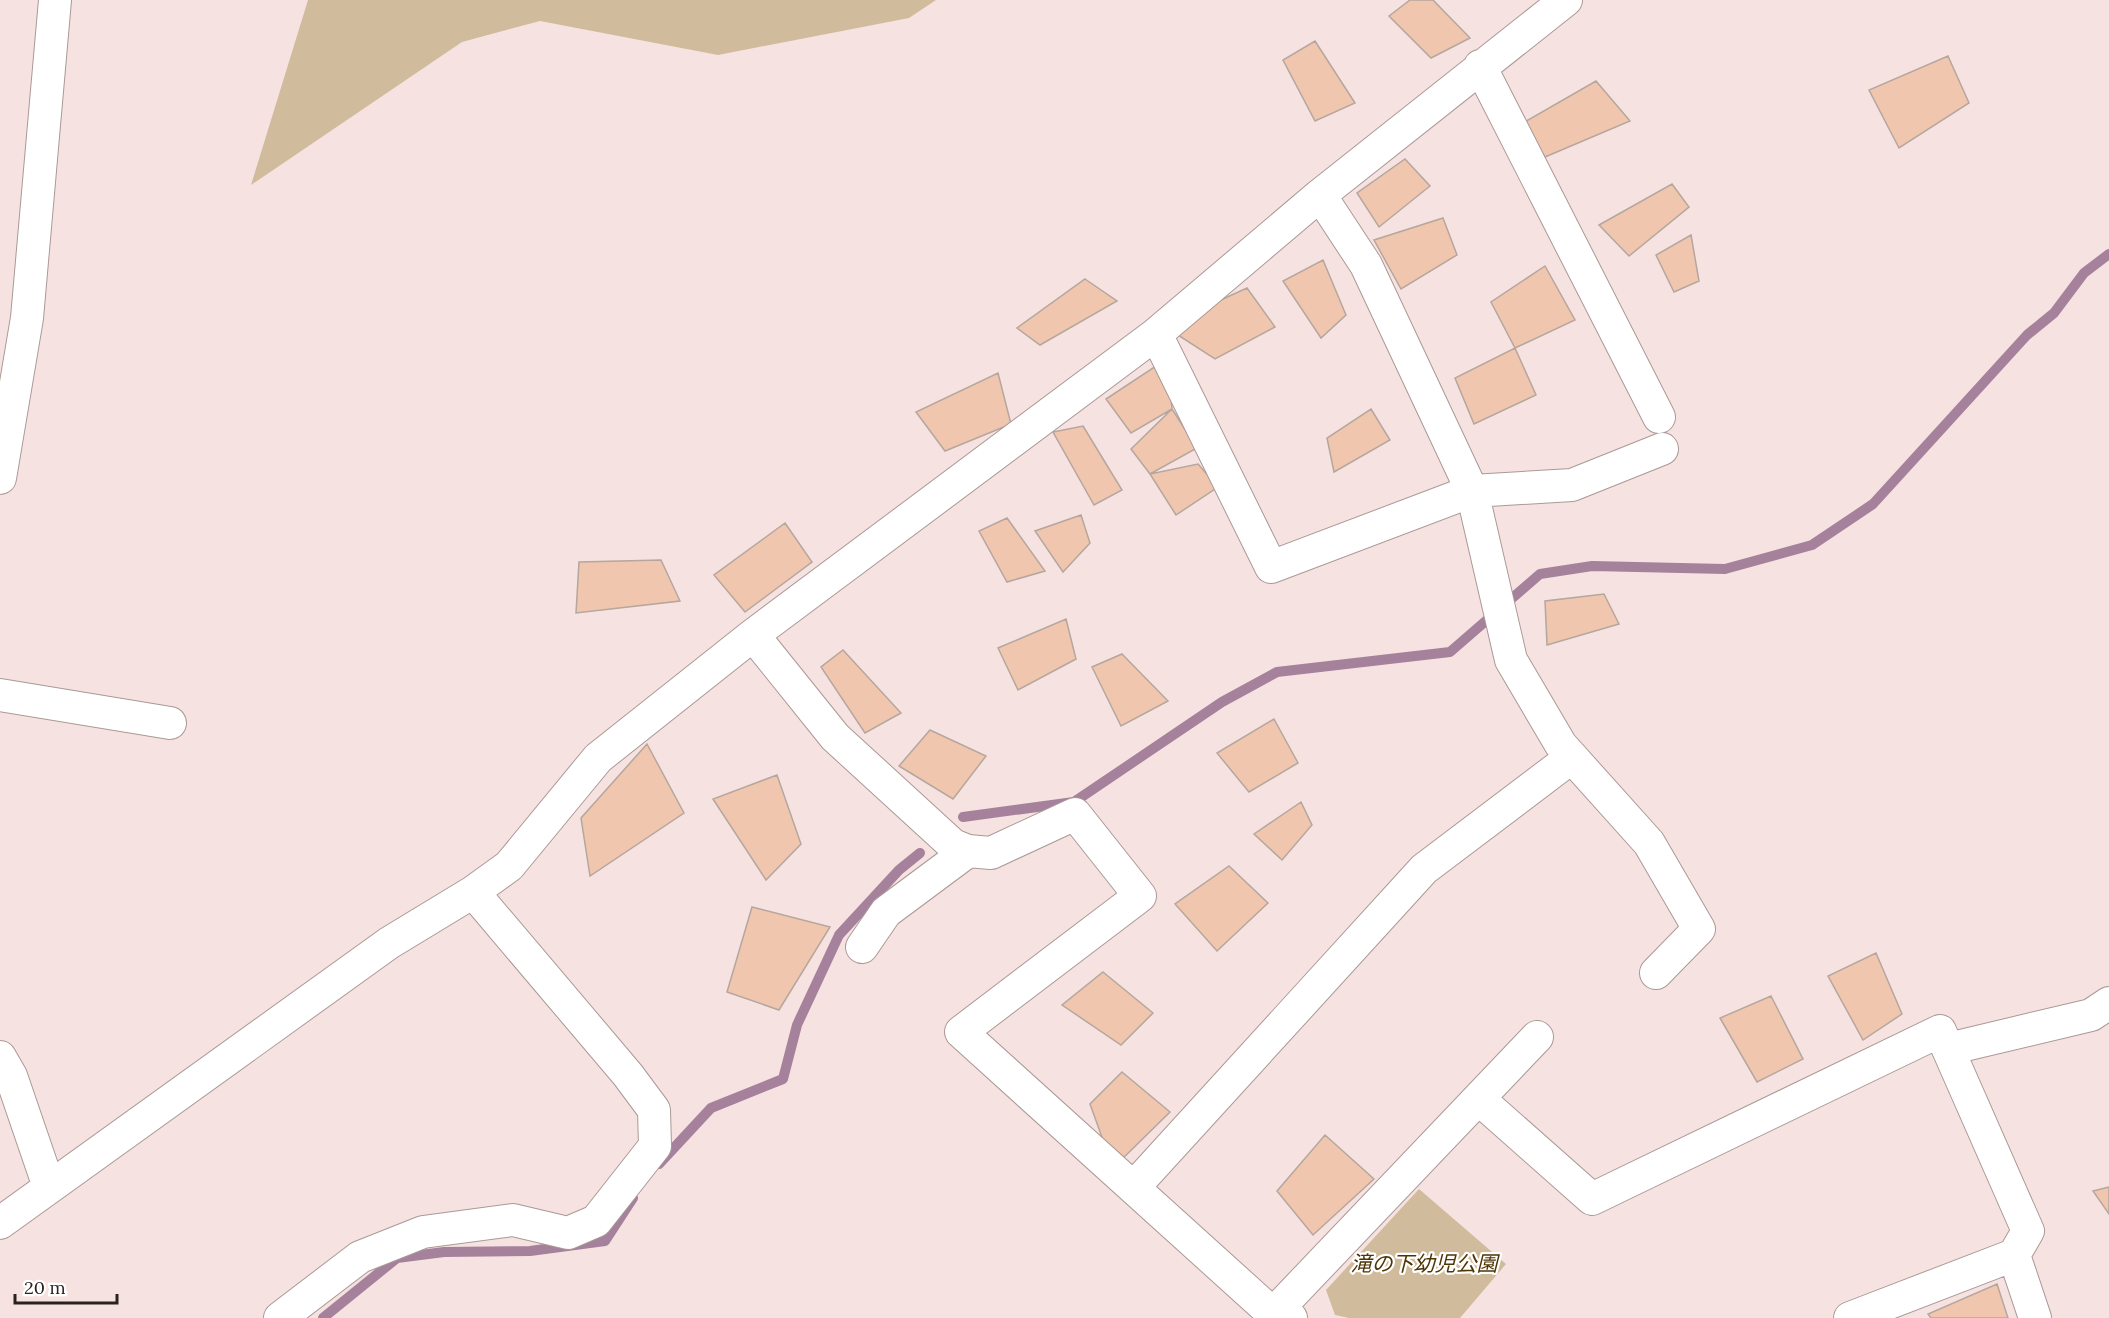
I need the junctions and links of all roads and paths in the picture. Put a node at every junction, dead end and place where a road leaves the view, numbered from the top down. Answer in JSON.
{"nodes":[{"id":1,"x":55,"y":0,"type":"edge"},
{"id":2,"x":1566,"y":0,"type":"edge"},
{"id":3,"x":1480,"y":66,"type":"junction"},
{"id":4,"x":1320,"y":195,"type":"junction"},
{"id":5,"x":1156,"y":334,"type":"junction"},
{"id":6,"x":1659,"y":417,"type":"dead end"},
{"id":7,"x":1662,"y":448,"type":"dead end"},
{"id":8,"x":0,"y":478,"type":"edge"},
{"id":9,"x":1472,"y":491,"type":"junction"},
{"id":10,"x":753,"y":635,"type":"junction"},
{"id":11,"x":0,"y":695,"type":"edge"},
{"id":12,"x":170,"y":723,"type":"dead end"},
{"id":13,"x":1572,"y":757,"type":"junction"},
{"id":14,"x":968,"y":851,"type":"junction"},
{"id":15,"x":473,"y":892,"type":"junction"},
{"id":16,"x":862,"y":947,"type":"dead end"},
{"id":17,"x":1656,"y":973,"type":"dead end"},
{"id":18,"x":2109,"y":1003,"type":"edge"},
{"id":19,"x":1537,"y":1037,"type":"dead end"},
{"id":20,"x":1948,"y":1049,"type":"junction"},
{"id":21,"x":0,"y":1057,"type":"edge"},
{"id":22,"x":1479,"y":1099,"type":"junction"},
{"id":23,"x":49,"y":1187,"type":"junction"},
{"id":24,"x":1134,"y":1187,"type":"junction"},
{"id":25,"x":0,"y":1223,"type":"edge"},
{"id":26,"x":2014,"y":1256,"type":"junction"},
{"id":27,"x":1282,"y":1316,"type":"edge"},
{"id":28,"x":280,"y":1318,"type":"edge"},
{"id":29,"x":1850,"y":1318,"type":"edge"},
{"id":30,"x":2035,"y":1318,"type":"edge"}],
"edges":[{"from":1,"to":8,"type":"street"},
{"from":2,"to":3,"type":"street"},
{"from":3,"to":4,"type":"street"},
{"from":3,"to":6,"type":"street"},
{"from":4,"to":5,"type":"street"},
{"from":4,"to":9,"type":"street"},
{"from":5,"to":9,"type":"street"},
{"from":5,"to":10,"type":"street"},
{"from":7,"to":9,"type":"street"},
{"from":9,"to":13,"type":"street"},
{"from":10,"to":14,"type":"street"},
{"from":10,"to":15,"type":"street"},
{"from":11,"to":12,"type":"street"},
{"from":13,"to":17,"type":"street"},
{"from":13,"to":24,"type":"street"},
{"from":14,"to":16,"type":"street"},
{"from":14,"to":24,"type":"street"},
{"from":15,"to":23,"type":"street"},
{"from":15,"to":28,"type":"street"},
{"from":18,"to":20,"type":"street"},
{"from":19,"to":22,"type":"street"},
{"from":20,"to":22,"type":"street"},
{"from":20,"to":26,"type":"street"},
{"from":21,"to":23,"type":"street"},
{"from":22,"to":27,"type":"street"},
{"from":23,"to":25,"type":"street"},
{"from":24,"to":27,"type":"street"},
{"from":26,"to":29,"type":"street"},
{"from":26,"to":30,"type":"street"}]}
